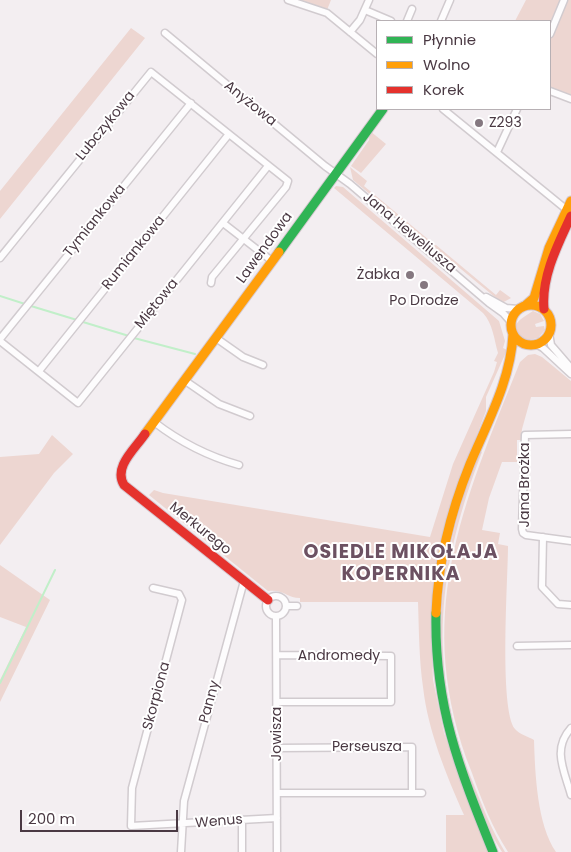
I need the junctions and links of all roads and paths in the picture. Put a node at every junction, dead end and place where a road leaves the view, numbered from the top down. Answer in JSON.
{"nodes":[{"id":1,"x":288,"y":0,"type":"edge"},
{"id":2,"x":369,"y":0,"type":"edge"},
{"id":3,"x":450,"y":0,"type":"edge"},
{"id":4,"x":564,"y":0,"type":"edge"},
{"id":5,"x":412,"y":9,"type":"dead end"},
{"id":6,"x":365,"y":10,"type":"junction"},
{"id":7,"x":389,"y":20,"type":"edge"},
{"id":8,"x":407,"y":20,"type":"edge"},
{"id":9,"x":441,"y":20,"type":"edge"},
{"id":10,"x":350,"y":32,"type":"junction"},
{"id":11,"x":551,"y":32,"type":"edge"},
{"id":12,"x":165,"y":34,"type":"dead end"},
{"id":13,"x":376,"y":53,"type":"edge"},
{"id":14,"x":551,"y":91,"type":"edge"},
{"id":15,"x":571,"y":99,"type":"edge"},
{"id":16,"x":190,"y":103,"type":"junction"},
{"id":17,"x":382,"y":110,"type":"edge"},
{"id":18,"x":445,"y":110,"type":"edge"},
{"id":19,"x":517,"y":110,"type":"edge"},
{"id":20,"x":229,"y":134,"type":"junction"},
{"id":21,"x":497,"y":152,"type":"junction"},
{"id":22,"x":268,"y":166,"type":"junction"},
{"id":23,"x":336,"y":174,"type":"junction"},
{"id":24,"x":571,"y":201,"type":"edge"},
{"id":25,"x":570,"y":213,"type":"edge"},
{"id":26,"x":223,"y":223,"type":"junction"},
{"id":27,"x":243,"y":239,"type":"junction"},
{"id":28,"x":0,"y":258,"type":"edge"},
{"id":29,"x":272,"y":261,"type":"junction"},
{"id":30,"x":211,"y":283,"type":"dead end"},
{"id":31,"x":481,"y":294,"type":"junction"},
{"id":32,"x":522,"y":307,"type":"junction"},
{"id":33,"x":544,"y":309,"type":"junction"},
{"id":34,"x":511,"y":322,"type":"junction"},
{"id":35,"x":549,"y":333,"type":"junction"},
{"id":36,"x":513,"y":334,"type":"junction"},
{"id":37,"x":216,"y":338,"type":"junction"},
{"id":38,"x":0,"y":340,"type":"edge"},
{"id":39,"x":531,"y":344,"type":"junction"},
{"id":40,"x":263,"y":365,"type":"dead end"},
{"id":41,"x":508,"y":366,"type":"junction"},
{"id":42,"x":571,"y":368,"type":"edge"},
{"id":43,"x":39,"y":371,"type":"junction"},
{"id":44,"x":571,"y":374,"type":"edge"},
{"id":45,"x":184,"y":380,"type":"junction"},
{"id":46,"x":250,"y":416,"type":"dead end"},
{"id":47,"x":154,"y":422,"type":"junction"},
{"id":48,"x":571,"y":434,"type":"edge"},
{"id":49,"x":238,"y":465,"type":"dead end"},
{"id":50,"x":119,"y":477,"type":"joint"},
{"id":51,"x":543,"y":537,"type":"junction"},
{"id":52,"x":571,"y":541,"type":"edge"},
{"id":53,"x":244,"y":581,"type":"junction"},
{"id":54,"x":153,"y":588,"type":"dead end"},
{"id":55,"x":268,"y":600,"type":"junction"},
{"id":56,"x":286,"y":606,"type":"junction"},
{"id":57,"x":297,"y":606,"type":"dead end"},
{"id":58,"x":571,"y":606,"type":"edge"},
{"id":59,"x":276,"y":616,"type":"junction"},
{"id":60,"x":571,"y":645,"type":"edge"},
{"id":61,"x":516,"y":646,"type":"dead end"},
{"id":62,"x":276,"y":656,"type":"junction"},
{"id":63,"x":277,"y":702,"type":"junction"},
{"id":64,"x":571,"y":728,"type":"edge"},
{"id":65,"x":277,"y":748,"type":"junction"},
{"id":66,"x":569,"y":779,"type":"edge"},
{"id":67,"x":277,"y":793,"type":"junction"},
{"id":68,"x":412,"y":793,"type":"junction"},
{"id":69,"x":422,"y":793,"type":"dead end"},
{"id":70,"x":571,"y":795,"type":"edge"},
{"id":71,"x":277,"y":818,"type":"junction"},
{"id":72,"x":242,"y":820,"type":"junction"},
{"id":73,"x":181,"y":825,"type":"junction"},
{"id":74,"x":131,"y":826,"type":"joint"},
{"id":75,"x":484,"y":829,"type":"junction"},
{"id":76,"x":181,"y":852,"type":"edge"},
{"id":77,"x":242,"y":852,"type":"edge"},
{"id":78,"x":277,"y":852,"type":"edge"},
{"id":79,"x":493,"y":852,"type":"edge"},
{"id":80,"x":498,"y":852,"type":"edge"}],
"edges":[{"from":1,"to":10,"type":"street"},
{"from":2,"to":6,"type":"street"},
{"from":3,"to":9,"type":"street"},
{"from":4,"to":11,"type":"street"},
{"from":5,"to":8,"type":"street"},
{"from":6,"to":7,"type":"street"},
{"from":6,"to":10,"type":"street"},
{"from":10,"to":13,"type":"street"},
{"from":12,"to":23,"type":"street","name":"Anyżowa"},
{"from":14,"to":15,"type":"street"},
{"from":16,"to":20,"type":"street","name":"Lubczykowa"},
{"from":16,"to":28,"type":"street","name":"Lubczykowa"},
{"from":16,"to":38,"type":"street","name":"Tymiankowa"},
{"from":17,"to":23,"type":"main road","name":"Lawendowa"},
{"from":18,"to":21,"type":"street"},
{"from":19,"to":21,"type":"street"},
{"from":20,"to":22,"type":"street","name":"Lubczykowa"},
{"from":20,"to":43,"type":"street","name":"Rumiankowa"},
{"from":21,"to":25,"type":"street"},
{"from":22,"to":26,"type":"street","name":"Miętowa"},
{"from":22,"to":27,"type":"street","name":"Lubczykowa"},
{"from":23,"to":29,"type":"main road","name":"Lawendowa"},
{"from":23,"to":31,"type":"street","name":"Jana Heweliusza"},
{"from":24,"to":25,"type":"main road"},
{"from":25,"to":32,"type":"main road"},
{"from":25,"to":33,"type":"main road"},
{"from":26,"to":27,"type":"street"},
{"from":26,"to":43,"type":"street","name":"Miętowa"},
{"from":27,"to":29,"type":"street"},
{"from":27,"to":30,"type":"street"},
{"from":29,"to":37,"type":"main road","name":"Lawendowa"},
{"from":31,"to":32,"type":"street","name":"Jana Heweliusza"},
{"from":31,"to":34,"type":"street","name":"Jana Heweliusza"},
{"from":32,"to":33,"type":"main road"},
{"from":32,"to":34,"type":"main road"},
{"from":33,"to":35,"type":"main road"},
{"from":34,"to":36,"type":"main road"},
{"from":35,"to":39,"type":"main road"},
{"from":35,"to":42,"type":"street"},
{"from":36,"to":39,"type":"main road"},
{"from":36,"to":41,"type":"main road"},
{"from":37,"to":40,"type":"street"},
{"from":37,"to":45,"type":"main road","name":"Lawendowa"},
{"from":38,"to":43,"type":"street"},
{"from":39,"to":41,"type":"main road"},
{"from":39,"to":44,"type":"street"},
{"from":41,"to":75,"type":"main road"},
{"from":45,"to":46,"type":"street"},
{"from":45,"to":47,"type":"main road","name":"Lawendowa"},
{"from":47,"to":49,"type":"street"},
{"from":47,"to":50,"type":"main road","name":"Lawendowa"},
{"from":48,"to":51,"type":"street","name":"Jana Brożka"},
{"from":50,"to":53,"type":"main road","name":"Merkurego"},
{"from":51,"to":52,"type":"street","name":"Jana Brożka"},
{"from":51,"to":58,"type":"street"},
{"from":53,"to":55,"type":"main road","name":"Merkurego"},
{"from":53,"to":73,"type":"street","name":"Panny"},
{"from":54,"to":74,"type":"street","name":"Skorpiona"},
{"from":55,"to":56,"type":"street"},
{"from":55,"to":59,"type":"street","name":"Jowisza"},
{"from":56,"to":57,"type":"street"},
{"from":56,"to":59,"type":"street"},
{"from":59,"to":62,"type":"street","name":"Jowisza"},
{"from":60,"to":61,"type":"street"},
{"from":62,"to":63,"type":"street","name":"Jowisza"},
{"from":62,"to":63,"type":"street","name":"Andromedy"},
{"from":63,"to":65,"type":"street","name":"Jowisza"},
{"from":64,"to":66,"type":"street"},
{"from":65,"to":67,"type":"street","name":"Jowisza"},
{"from":65,"to":68,"type":"street","name":"Perseusza"},
{"from":66,"to":70,"type":"street"},
{"from":67,"to":68,"type":"street"},
{"from":67,"to":71,"type":"street","name":"Jowisza"},
{"from":68,"to":69,"type":"street"},
{"from":71,"to":72,"type":"street","name":"Wenus"},
{"from":71,"to":78,"type":"street","name":"Jowisza"},
{"from":72,"to":73,"type":"street","name":"Wenus"},
{"from":72,"to":77,"type":"street"},
{"from":73,"to":74,"type":"street","name":"Wenus"},
{"from":73,"to":76,"type":"street","name":"Panny"},
{"from":75,"to":79,"type":"main road"},
{"from":75,"to":80,"type":"main road"}]}
